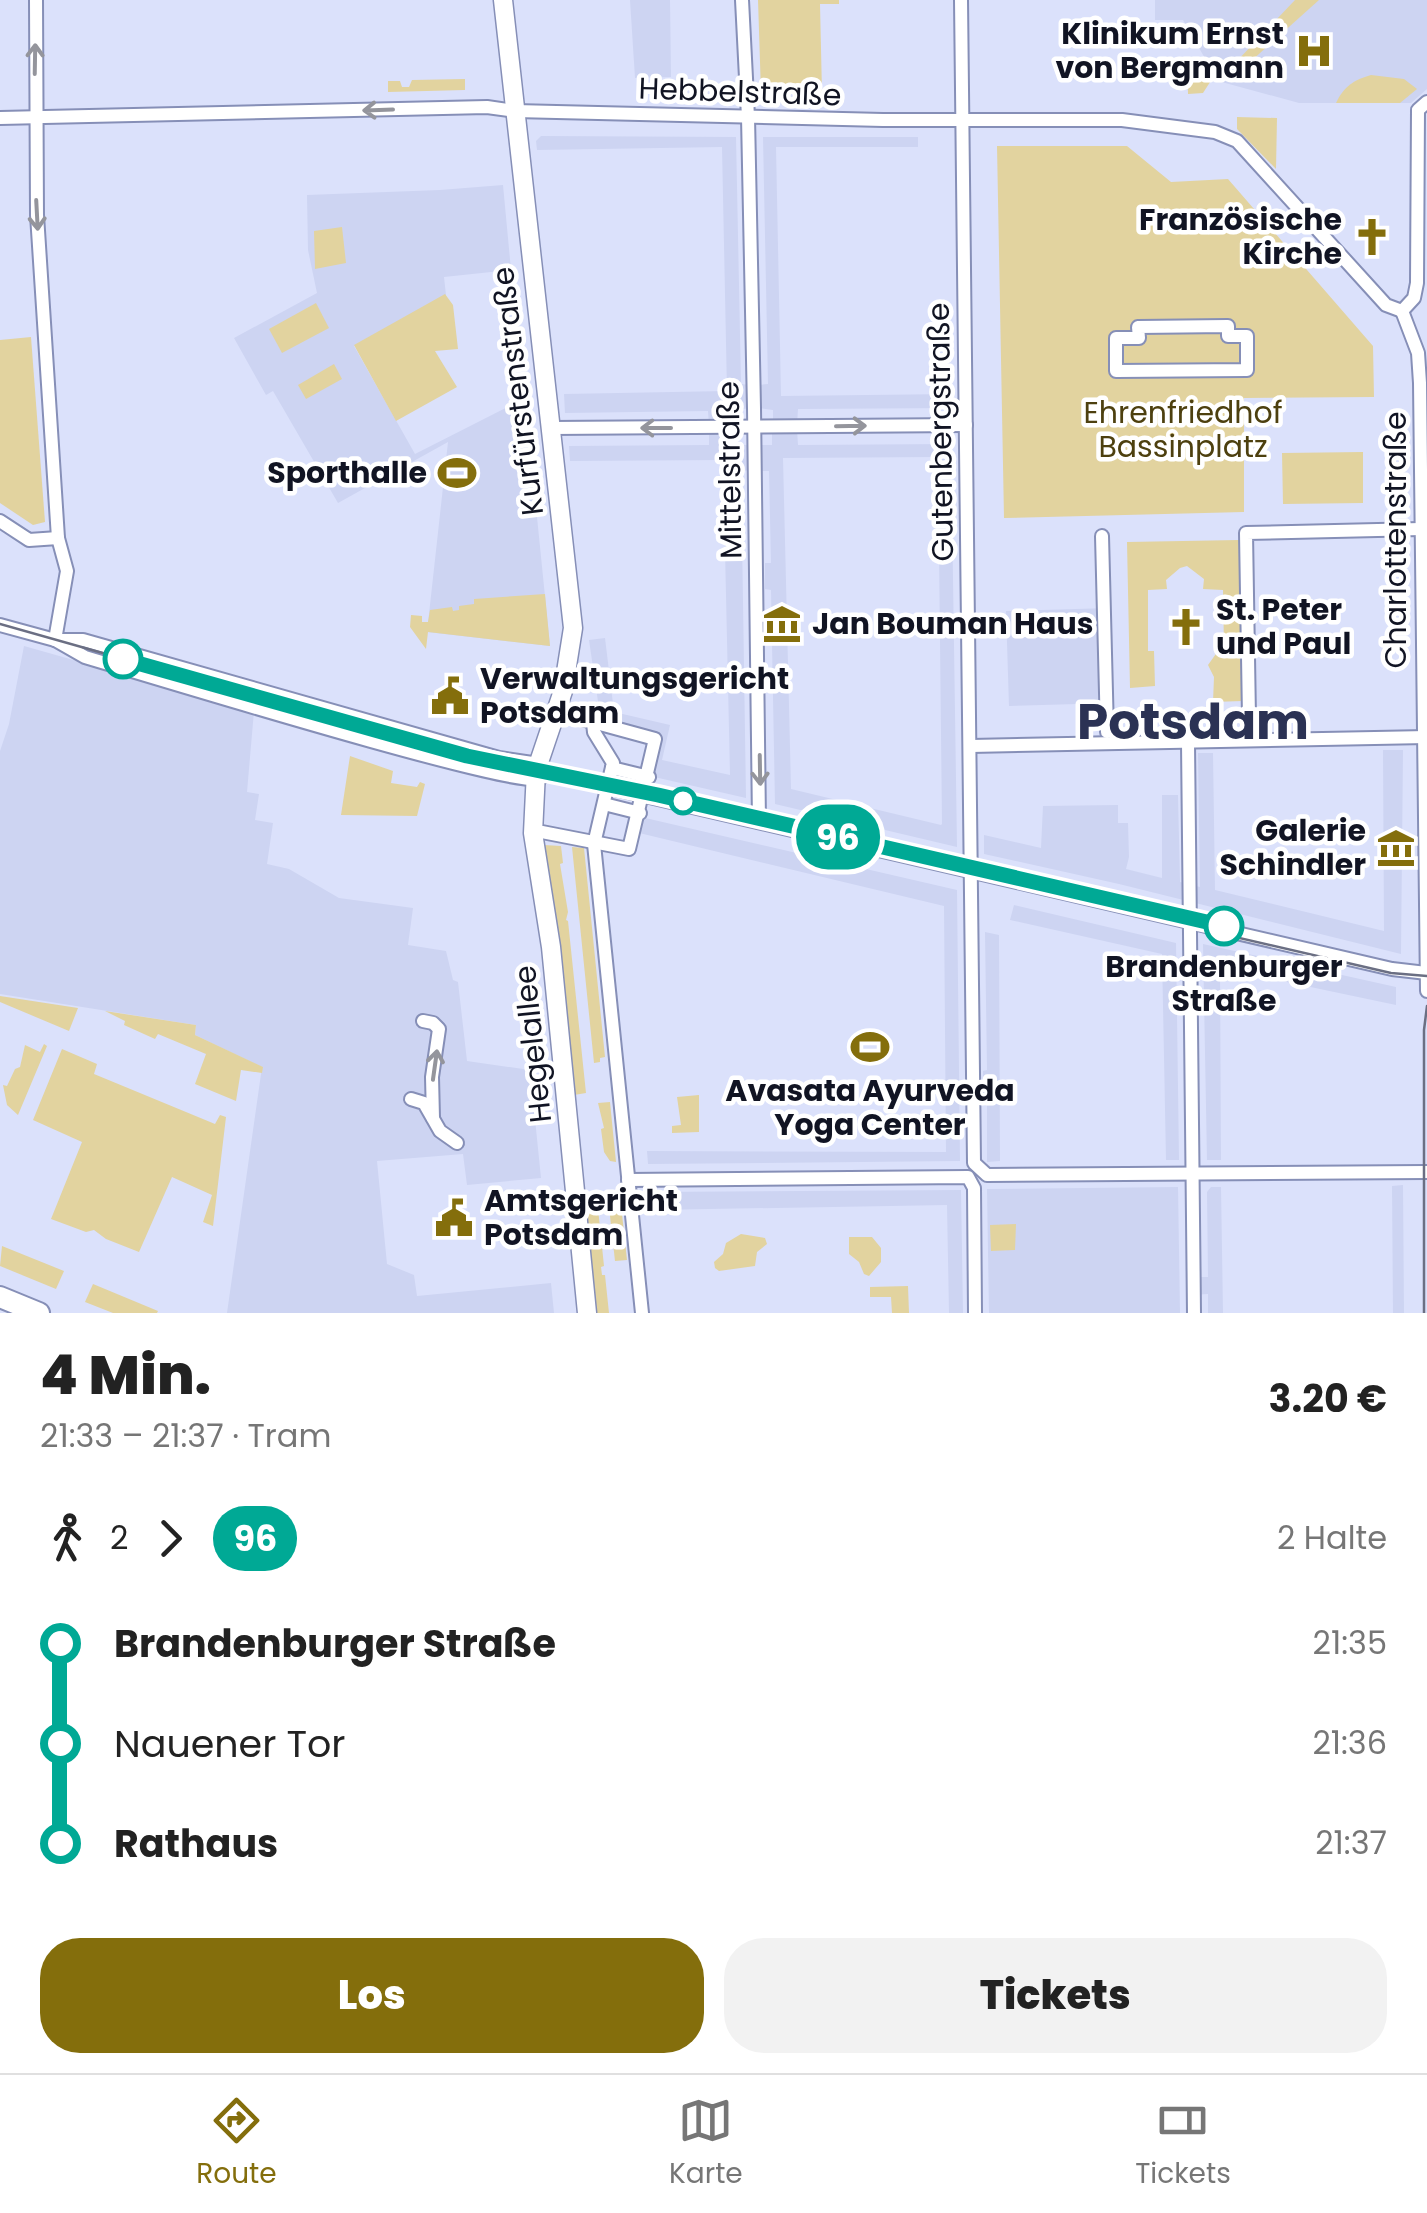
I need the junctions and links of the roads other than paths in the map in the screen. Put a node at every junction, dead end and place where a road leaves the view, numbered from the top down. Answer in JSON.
{"nodes":[{"id":1,"x":36,"y":0,"type":"edge"},
{"id":2,"x":503,"y":0,"type":"edge"},
{"id":3,"x":742,"y":0,"type":"edge"},
{"id":4,"x":961,"y":0,"type":"edge"},
{"id":5,"x":1427,"y":102,"type":"edge"},
{"id":6,"x":515,"y":111,"type":"junction"},
{"id":7,"x":34,"y":117,"type":"junction"},
{"id":8,"x":748,"y":117,"type":"junction"},
{"id":9,"x":0,"y":118,"type":"edge"},
{"id":10,"x":962,"y":122,"type":"junction"},
{"id":11,"x":1423,"y":245,"type":"edge"},
{"id":12,"x":1402,"y":310,"type":"junction"},
{"id":13,"x":1121,"y":371,"type":"joint"},
{"id":14,"x":966,"y":425,"type":"junction"},
{"id":15,"x":754,"y":427,"type":"junction"},
{"id":16,"x":551,"y":428,"type":"junction"},
{"id":17,"x":0,"y":521,"type":"edge"},
{"id":18,"x":1421,"y":530,"type":"junction"},
{"id":19,"x":1102,"y":536,"type":"dead end"},
{"id":20,"x":58,"y":538,"type":"junction"},
{"id":21,"x":0,"y":625,"type":"edge"},
{"id":22,"x":55,"y":640,"type":"junction"},
{"id":23,"x":567,"y":715,"type":"dead end"},
{"id":24,"x":592,"y":718,"type":"junction"},
{"id":25,"x":1249,"y":718,"type":"dead end"},
{"id":26,"x":1107,"y":732,"type":"dead end"},
{"id":27,"x":1425,"y":737,"type":"edge"},
{"id":28,"x":1188,"y":743,"type":"junction"},
{"id":29,"x":971,"y":746,"type":"junction"},
{"id":30,"x":612,"y":768,"type":"junction"},
{"id":31,"x":540,"y":773,"type":"junction"},
{"id":32,"x":648,"y":777,"type":"junction"},
{"id":33,"x":608,"y":787,"type":"junction"},
{"id":34,"x":642,"y":794,"type":"junction"},
{"id":35,"x":604,"y":804,"type":"junction"},
{"id":36,"x":638,"y":813,"type":"junction"},
{"id":37,"x":759,"y":822,"type":"junction"},
{"id":38,"x":542,"y":832,"type":"dead end"},
{"id":39,"x":598,"y":848,"type":"junction"},
{"id":40,"x":970,"y":872,"type":"junction"},
{"id":41,"x":1189,"y":922,"type":"junction"},
{"id":42,"x":1427,"y":973,"type":"edge"},
{"id":43,"x":1427,"y":992,"type":"edge"},
{"id":44,"x":424,"y":1021,"type":"dead end"},
{"id":45,"x":411,"y":1098,"type":"dead end"},
{"id":46,"x":434,"y":1118,"type":"junction"},
{"id":47,"x":457,"y":1144,"type":"dead end"},
{"id":48,"x":1427,"y":1172,"type":"edge"},
{"id":49,"x":1191,"y":1174,"type":"junction"},
{"id":50,"x":628,"y":1180,"type":"junction"},
{"id":51,"x":0,"y":1297,"type":"edge"},
{"id":52,"x":38,"y":1313,"type":"edge"},
{"id":53,"x":586,"y":1313,"type":"edge"},
{"id":54,"x":642,"y":1313,"type":"edge"},
{"id":55,"x":976,"y":1313,"type":"edge"},
{"id":56,"x":1194,"y":1313,"type":"edge"}],
"edges":[{"from":7,"to":1,"type":"street","one_way":true},
{"from":2,"to":6,"type":"street","name":"Kurfürstenstraße"},
{"from":3,"to":8,"type":"street","name":"Mittelstraße"},
{"from":4,"to":10,"type":"street","name":"Gutenbergstraße"},
{"from":5,"to":11,"type":"street"},
{"from":6,"to":7,"type":"street","name":"Hebbelstraße","one_way":true},
{"from":6,"to":8,"type":"street","name":"Hebbelstraße"},
{"from":6,"to":16,"type":"street","name":"Kurfürstenstraße"},
{"from":7,"to":9,"type":"street","name":"Hebbelstraße"},
{"from":7,"to":20,"type":"street","one_way":true},
{"from":8,"to":10,"type":"street","name":"Hebbelstraße"},
{"from":8,"to":15,"type":"street","name":"Mittelstraße"},
{"from":10,"to":12,"type":"street","name":"Hebbelstraße"},
{"from":10,"to":14,"type":"street","name":"Gutenbergstraße"},
{"from":11,"to":12,"type":"street"},
{"from":12,"to":18,"type":"street","name":"Charlottenstraße"},
{"from":13,"to":13,"type":"street"},
{"from":15,"to":14,"type":"street","one_way":true},
{"from":14,"to":29,"type":"street","name":"Gutenbergstraße"},
{"from":15,"to":16,"type":"street","one_way":true},
{"from":15,"to":37,"type":"street","name":"Mittelstraße","one_way":true},
{"from":16,"to":31,"type":"street","name":"Kurfürstenstraße"},
{"from":17,"to":20,"type":"street"},
{"from":18,"to":25,"type":"street"},
{"from":18,"to":27,"type":"street","name":"Charlottenstraße"},
{"from":19,"to":26,"type":"street"},
{"from":20,"to":22,"type":"street"},
{"from":21,"to":22,"type":"street"},
{"from":22,"to":31,"type":"street"},
{"from":23,"to":24,"type":"street"},
{"from":24,"to":30,"type":"street"},
{"from":24,"to":32,"type":"street"},
{"from":27,"to":28,"type":"street"},
{"from":27,"to":42,"type":"street","name":"Charlottenstraße"},
{"from":28,"to":29,"type":"street"},
{"from":28,"to":41,"type":"street"},
{"from":29,"to":40,"type":"street","name":"Gutenbergstraße"},
{"from":30,"to":32,"type":"street"},
{"from":30,"to":33,"type":"street"},
{"from":31,"to":33,"type":"street"},
{"from":31,"to":53,"type":"street","name":"Hegelallee"},
{"from":32,"to":34,"type":"street"},
{"from":33,"to":34,"type":"street"},
{"from":33,"to":35,"type":"street"},
{"from":34,"to":36,"type":"street"},
{"from":34,"to":37,"type":"street"},
{"from":35,"to":36,"type":"street"},
{"from":35,"to":39,"type":"street"},
{"from":36,"to":39,"type":"street"},
{"from":37,"to":40,"type":"street"},
{"from":38,"to":39,"type":"street"},
{"from":39,"to":50,"type":"street"},
{"from":40,"to":41,"type":"street"},
{"from":40,"to":49,"type":"street","name":"Gutenbergstraße"},
{"from":41,"to":42,"type":"street"},
{"from":41,"to":49,"type":"street"},
{"from":42,"to":43,"type":"street","name":"Charlottenstraße"},
{"from":46,"to":44,"type":"street","one_way":true},
{"from":45,"to":46,"type":"street"},
{"from":46,"to":47,"type":"street"},
{"from":48,"to":49,"type":"street"},
{"from":49,"to":56,"type":"street"},
{"from":50,"to":54,"type":"street"},
{"from":50,"to":55,"type":"street"},
{"from":51,"to":52,"type":"main road"}]}
